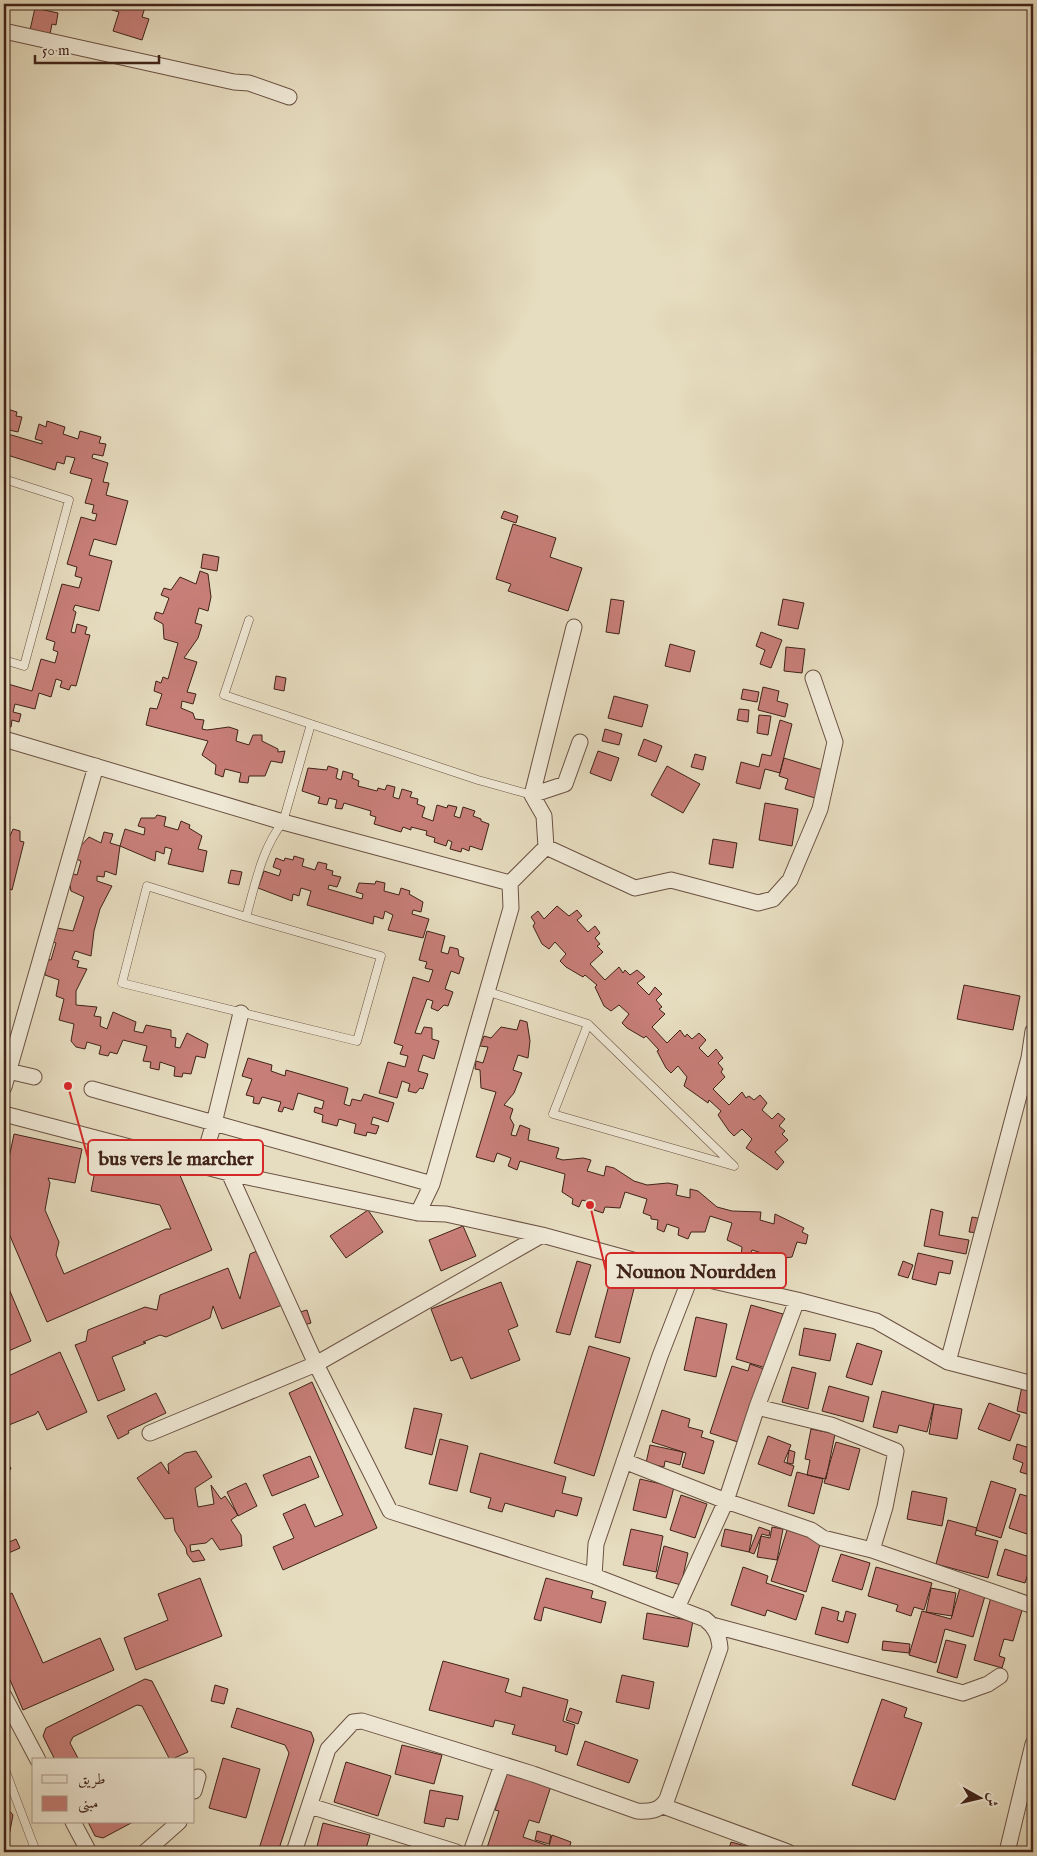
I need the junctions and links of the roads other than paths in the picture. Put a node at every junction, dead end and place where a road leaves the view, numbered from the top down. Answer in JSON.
{"nodes":[{"id":1,"x":4,"y":32,"type":"edge"},
{"id":2,"x":290,"y":97,"type":"dead end"},
{"id":3,"x":4,"y":479,"type":"edge"},
{"id":4,"x":249,"y":620,"type":"dead end"},
{"id":5,"x":574,"y":627,"type":"dead end"},
{"id":6,"x":4,"y":660,"type":"edge"},
{"id":7,"x":814,"y":678,"type":"dead end"},
{"id":8,"x":311,"y":724,"type":"junction"},
{"id":9,"x":4,"y":739,"type":"edge"},
{"id":10,"x":580,"y":742,"type":"dead end"},
{"id":11,"x":96,"y":766,"type":"junction"},
{"id":12,"x":532,"y":794,"type":"junction"},
{"id":13,"x":284,"y":822,"type":"junction"},
{"id":14,"x":546,"y":846,"type":"junction"},
{"id":15,"x":510,"y":883,"type":"junction"},
{"id":16,"x":246,"y":917,"type":"junction"},
{"id":17,"x":486,"y":991,"type":"junction"},
{"id":18,"x":242,"y":1013,"type":"junction"},
{"id":19,"x":588,"y":1024,"type":"junction"},
{"id":20,"x":1033,"y":1031,"type":"edge"},
{"id":21,"x":8,"y":1071,"type":"junction"},
{"id":22,"x":34,"y":1077,"type":"dead end"},
{"id":23,"x":4,"y":1087,"type":"edge"},
{"id":24,"x":92,"y":1089,"type":"dead end"},
{"id":25,"x":4,"y":1114,"type":"edge"},
{"id":26,"x":214,"y":1123,"type":"junction"},
{"id":27,"x":201,"y":1166,"type":"junction"},
{"id":28,"x":229,"y":1173,"type":"junction"},
{"id":29,"x":432,"y":1184,"type":"junction"},
{"id":30,"x":418,"y":1213,"type":"junction"},
{"id":31,"x":542,"y":1235,"type":"junction"},
{"id":32,"x":691,"y":1276,"type":"junction"},
{"id":33,"x":797,"y":1300,"type":"junction"},
{"id":34,"x":948,"y":1362,"type":"junction"},
{"id":35,"x":316,"y":1364,"type":"junction"},
{"id":36,"x":1033,"y":1384,"type":"edge"},
{"id":37,"x":757,"y":1407,"type":"junction"},
{"id":38,"x":150,"y":1433,"type":"dead end"},
{"id":39,"x":624,"y":1461,"type":"junction"},
{"id":40,"x":726,"y":1501,"type":"junction"},
{"id":41,"x":872,"y":1550,"type":"junction"},
{"id":42,"x":594,"y":1576,"type":"junction"},
{"id":43,"x":1033,"y":1606,"type":"edge"},
{"id":44,"x":677,"y":1608,"type":"junction"},
{"id":45,"x":712,"y":1624,"type":"junction"},
{"id":46,"x":1000,"y":1676,"type":"dead end"},
{"id":47,"x":4,"y":1696,"type":"edge"},
{"id":48,"x":1033,"y":1744,"type":"edge"},
{"id":49,"x":37,"y":1758,"type":"edge"},
{"id":50,"x":502,"y":1765,"type":"junction"},
{"id":51,"x":4,"y":1767,"type":"edge"},
{"id":52,"x":310,"y":1806,"type":"junction"},
{"id":53,"x":663,"y":1806,"type":"junction"},
{"id":54,"x":74,"y":1824,"type":"edge"},
{"id":55,"x":177,"y":1824,"type":"edge"},
{"id":56,"x":34,"y":1852,"type":"edge"},
{"id":57,"x":89,"y":1852,"type":"edge"},
{"id":58,"x":145,"y":1852,"type":"edge"},
{"id":59,"x":294,"y":1852,"type":"edge"},
{"id":60,"x":456,"y":1852,"type":"edge"},
{"id":61,"x":472,"y":1852,"type":"edge"},
{"id":62,"x":788,"y":1852,"type":"edge"},
{"id":63,"x":1007,"y":1852,"type":"edge"}],
"edges":[{"from":1,"to":2,"type":"street"},
{"from":3,"to":6,"type":"lane"},
{"from":4,"to":8,"type":"lane"},
{"from":5,"to":12,"type":"street"},
{"from":7,"to":14,"type":"street"},
{"from":8,"to":12,"type":"lane"},
{"from":8,"to":13,"type":"lane"},
{"from":9,"to":11,"type":"street"},
{"from":10,"to":12,"type":"street"},
{"from":11,"to":13,"type":"street"},
{"from":11,"to":21,"type":"street"},
{"from":12,"to":14,"type":"street"},
{"from":13,"to":15,"type":"street"},
{"from":13,"to":16,"type":"lane"},
{"from":14,"to":15,"type":"street"},
{"from":15,"to":17,"type":"street"},
{"from":16,"to":18,"type":"lane"},
{"from":16,"to":18,"type":"lane"},
{"from":17,"to":19,"type":"lane"},
{"from":17,"to":29,"type":"street"},
{"from":18,"to":26,"type":"street"},
{"from":19,"to":19,"type":"lane"},
{"from":20,"to":34,"type":"street"},
{"from":21,"to":22,"type":"street"},
{"from":21,"to":23,"type":"street"},
{"from":24,"to":26,"type":"street"},
{"from":25,"to":27,"type":"street"},
{"from":26,"to":27,"type":"street"},
{"from":26,"to":29,"type":"street"},
{"from":27,"to":28,"type":"street"},
{"from":28,"to":30,"type":"street"},
{"from":28,"to":35,"type":"street"},
{"from":29,"to":30,"type":"street"},
{"from":30,"to":31,"type":"street"},
{"from":31,"to":32,"type":"street"},
{"from":31,"to":35,"type":"street"},
{"from":32,"to":33,"type":"street"},
{"from":32,"to":39,"type":"street"},
{"from":33,"to":34,"type":"street"},
{"from":33,"to":37,"type":"street"},
{"from":34,"to":36,"type":"street"},
{"from":35,"to":38,"type":"street"},
{"from":35,"to":42,"type":"street"},
{"from":37,"to":40,"type":"street"},
{"from":37,"to":41,"type":"street"},
{"from":39,"to":40,"type":"street"},
{"from":39,"to":42,"type":"street"},
{"from":40,"to":41,"type":"street"},
{"from":40,"to":44,"type":"street"},
{"from":41,"to":43,"type":"street"},
{"from":42,"to":44,"type":"street"},
{"from":44,"to":45,"type":"street"},
{"from":45,"to":46,"type":"street"},
{"from":45,"to":53,"type":"street"},
{"from":47,"to":49,"type":"street"},
{"from":48,"to":63,"type":"street"},
{"from":50,"to":52,"type":"street"},
{"from":50,"to":53,"type":"street"},
{"from":50,"to":61,"type":"street"},
{"from":51,"to":56,"type":"lane"},
{"from":52,"to":59,"type":"street"},
{"from":52,"to":60,"type":"street"},
{"from":53,"to":62,"type":"street"},
{"from":54,"to":57,"type":"street"},
{"from":55,"to":58,"type":"street"}]}
